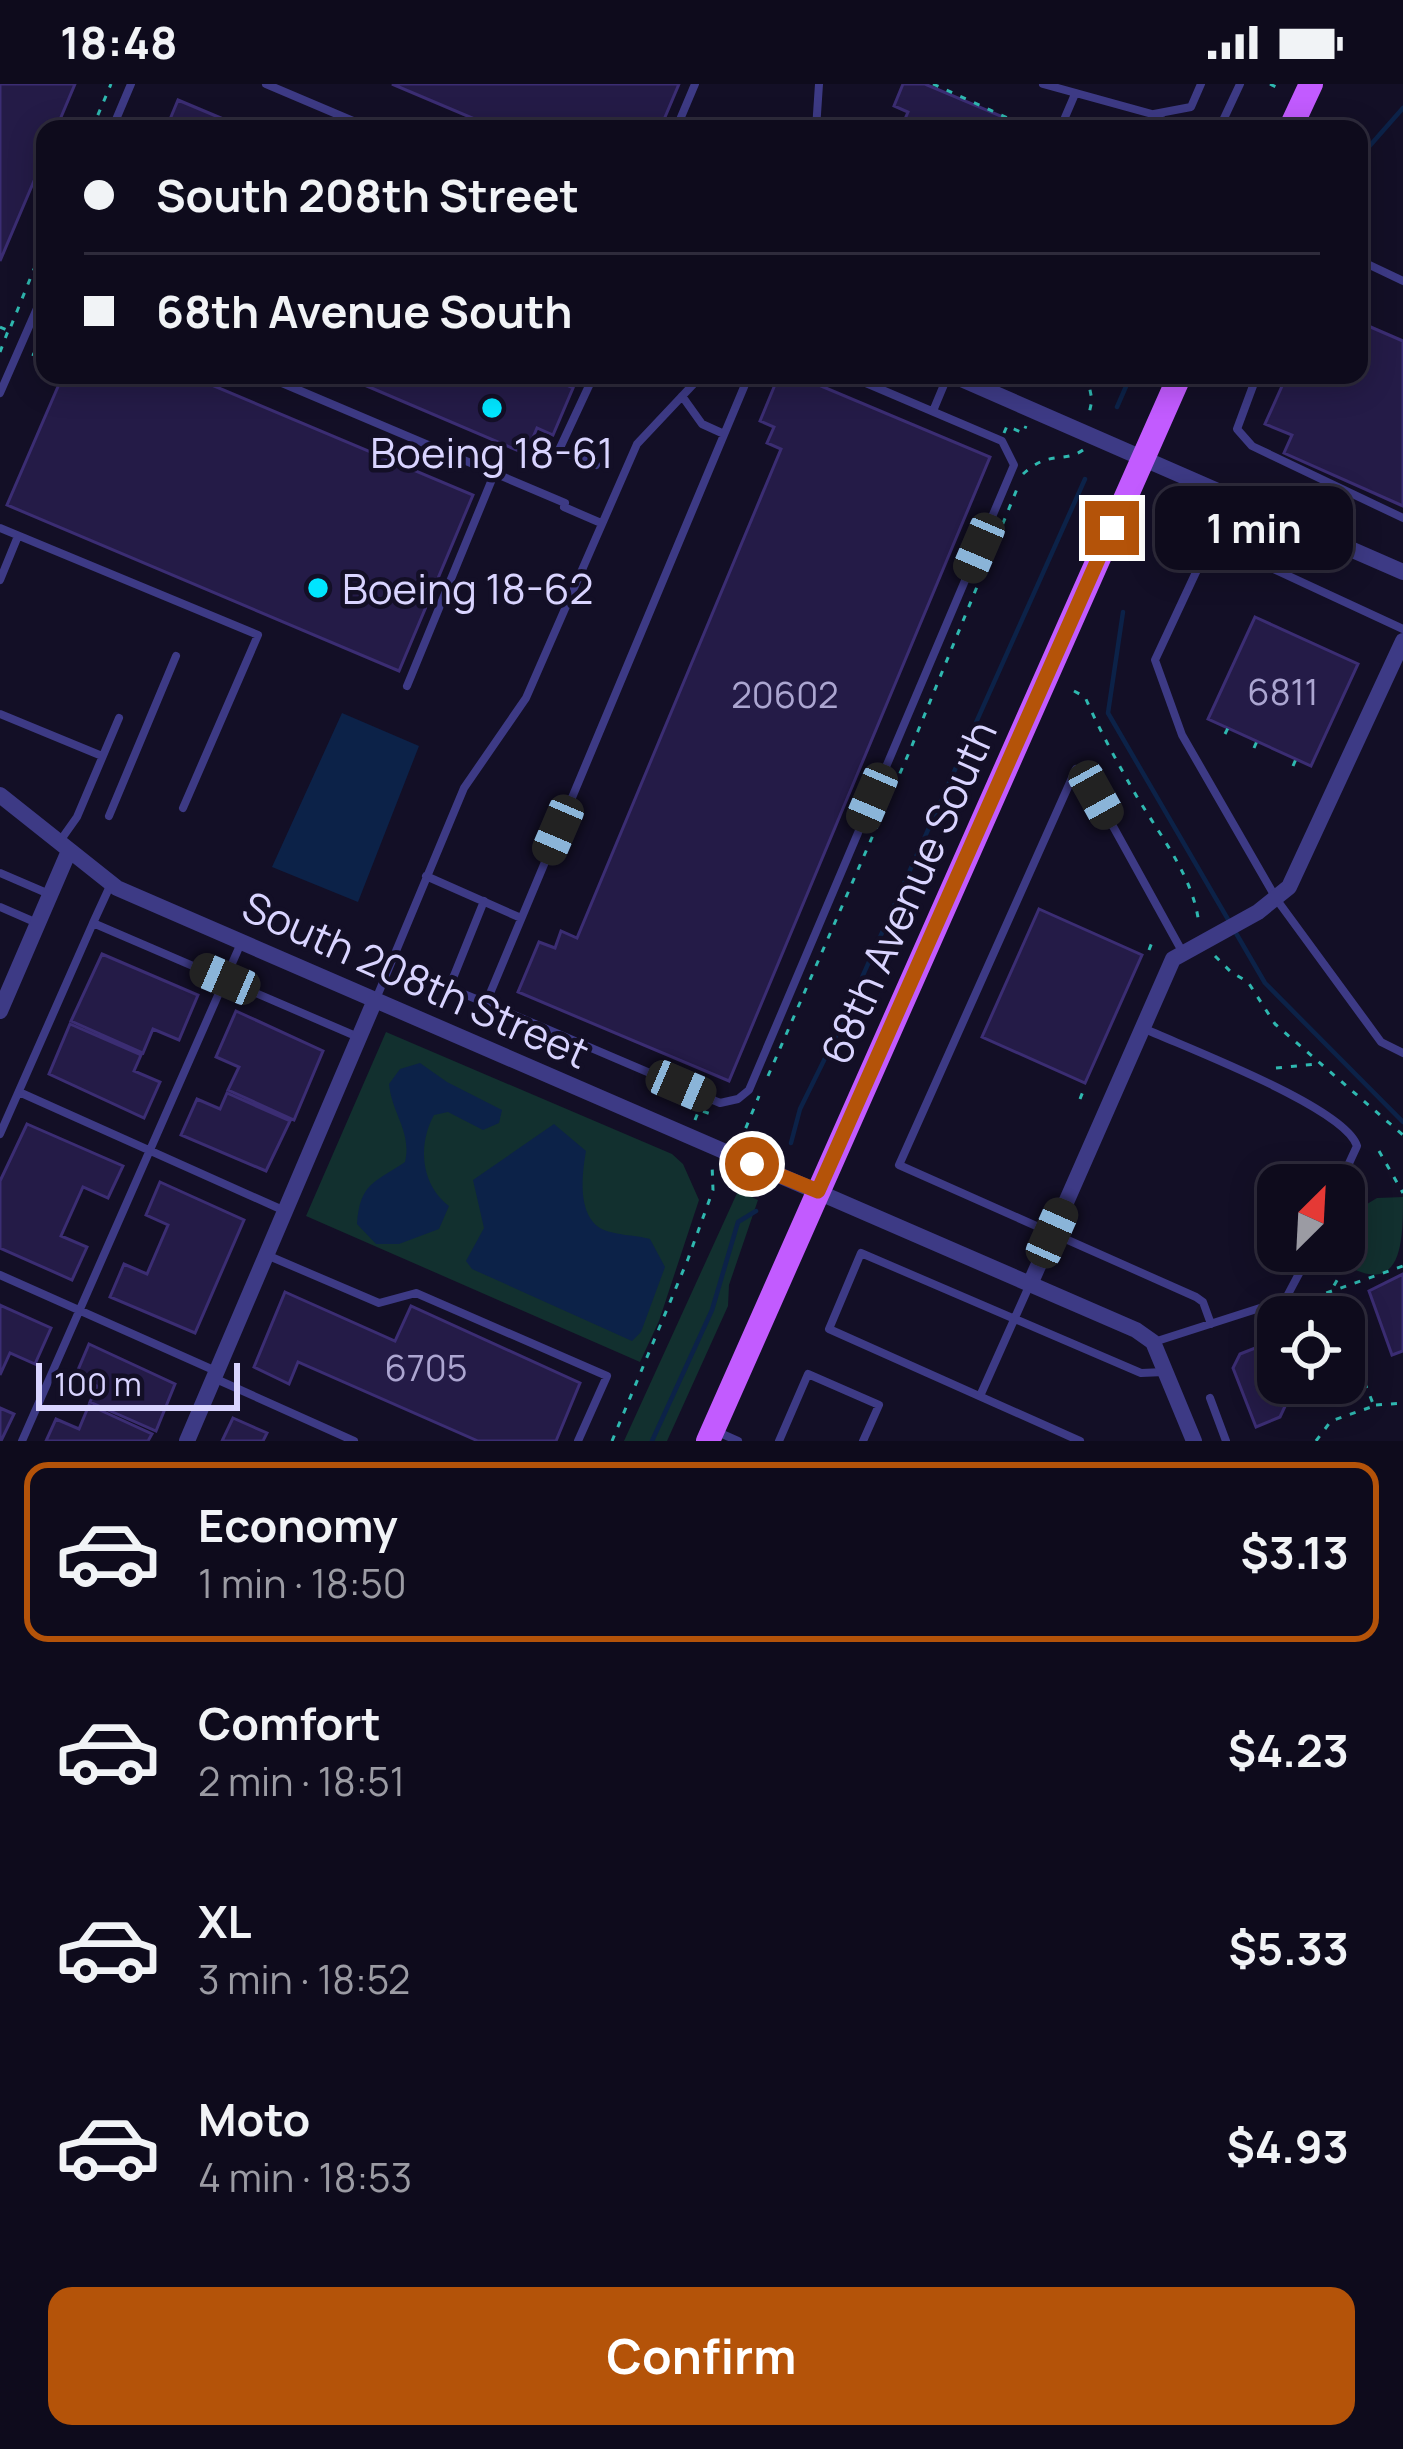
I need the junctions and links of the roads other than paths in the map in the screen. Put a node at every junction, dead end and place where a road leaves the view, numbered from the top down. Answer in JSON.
{"nodes":[{"id":1,"x":130,"y":84,"type":"edge"},
{"id":2,"x":266,"y":84,"type":"edge"},
{"id":3,"x":694,"y":84,"type":"edge"},
{"id":4,"x":819,"y":84,"type":"edge"},
{"id":5,"x":1043,"y":84,"type":"edge"},
{"id":6,"x":1201,"y":84,"type":"edge"},
{"id":7,"x":1240,"y":84,"type":"edge"},
{"id":8,"x":1311,"y":84,"type":"edge"},
{"id":9,"x":1075,"y":94,"type":"junction"},
{"id":10,"x":1152,"y":114,"type":"junction"},
{"id":11,"x":116,"y":120,"type":"edge"},
{"id":12,"x":351,"y":120,"type":"edge"},
{"id":13,"x":680,"y":120,"type":"edge"},
{"id":14,"x":817,"y":120,"type":"edge"},
{"id":15,"x":1064,"y":120,"type":"edge"},
{"id":16,"x":1162,"y":120,"type":"edge"},
{"id":17,"x":1223,"y":120,"type":"edge"},
{"id":18,"x":1294,"y":120,"type":"edge"},
{"id":19,"x":1368,"y":264,"type":"edge"},
{"id":20,"x":1403,"y":281,"type":"edge"},
{"id":21,"x":36,"y":311,"type":"edge"},
{"id":22,"x":285,"y":384,"type":"edge"},
{"id":23,"x":590,"y":384,"type":"edge"},
{"id":24,"x":693,"y":384,"type":"edge"},
{"id":25,"x":745,"y":384,"type":"edge"},
{"id":26,"x":868,"y":384,"type":"edge"},
{"id":27,"x":947,"y":384,"type":"edge"},
{"id":28,"x":973,"y":384,"type":"edge"},
{"id":29,"x":1176,"y":384,"type":"edge"},
{"id":30,"x":1254,"y":384,"type":"edge"},
{"id":31,"x":0,"y":393,"type":"edge"},
{"id":32,"x":682,"y":396,"type":"junction"},
{"id":33,"x":933,"y":411,"type":"junction"},
{"id":34,"x":724,"y":434,"type":"junction"},
{"id":35,"x":1143,"y":456,"type":"junction"},
{"id":36,"x":596,"y":465,"type":"dead end"},
{"id":37,"x":495,"y":472,"type":"junction"},
{"id":38,"x":1403,"y":518,"type":"edge"},
{"id":39,"x":601,"y":524,"type":"junction"},
{"id":40,"x":0,"y":528,"type":"edge"},
{"id":41,"x":18,"y":536,"type":"junction"},
{"id":42,"x":1403,"y":572,"type":"edge"},
{"id":43,"x":0,"y":580,"type":"edge"},
{"id":44,"x":1403,"y":629,"type":"edge"},
{"id":45,"x":1403,"y":641,"type":"edge"},
{"id":46,"x":176,"y":656,"type":"dead end"},
{"id":47,"x":407,"y":686,"type":"dead end"},
{"id":48,"x":0,"y":714,"type":"edge"},
{"id":49,"x":118,"y":718,"type":"dead end"},
{"id":50,"x":103,"y":756,"type":"junction"},
{"id":51,"x":0,"y":794,"type":"edge"},
{"id":52,"x":183,"y":808,"type":"dead end"},
{"id":53,"x":109,"y":816,"type":"dead end"},
{"id":54,"x":64,"y":847,"type":"junction"},
{"id":55,"x":0,"y":873,"type":"edge"},
{"id":56,"x":426,"y":876,"type":"junction"},
{"id":57,"x":111,"y":884,"type":"junction"},
{"id":58,"x":50,"y":894,"type":"junction"},
{"id":59,"x":1277,"y":900,"type":"junction"},
{"id":60,"x":484,"y":902,"type":"junction"},
{"id":61,"x":0,"y":907,"type":"edge"},
{"id":62,"x":521,"y":917,"type":"junction"},
{"id":63,"x":38,"y":923,"type":"junction"},
{"id":64,"x":93,"y":923,"type":"junction"},
{"id":65,"x":241,"y":942,"type":"junction"},
{"id":66,"x":1178,"y":956,"type":"junction"},
{"id":67,"x":225,"y":979,"type":"junction"},
{"id":68,"x":375,"y":1000,"type":"junction"},
{"id":69,"x":486,"y":1003,"type":"junction"},
{"id":70,"x":0,"y":1011,"type":"edge"},
{"id":71,"x":1143,"y":1028,"type":"junction"},
{"id":72,"x":360,"y":1038,"type":"junction"},
{"id":73,"x":1403,"y":1053,"type":"edge"},
{"id":74,"x":19,"y":1092,"type":"junction"},
{"id":75,"x":0,"y":1134,"type":"edge"},
{"id":76,"x":150,"y":1150,"type":"junction"},
{"id":77,"x":1349,"y":1164,"type":"edge"},
{"id":78,"x":818,"y":1191,"type":"junction"},
{"id":79,"x":286,"y":1212,"type":"junction"},
{"id":80,"x":1052,"y":1233,"type":"junction"},
{"id":81,"x":268,"y":1255,"type":"junction"},
{"id":82,"x":1300,"y":1272,"type":"edge"},
{"id":83,"x":0,"y":1275,"type":"edge"},
{"id":84,"x":1030,"y":1282,"type":"junction"},
{"id":85,"x":79,"y":1310,"type":"junction"},
{"id":86,"x":1015,"y":1319,"type":"junction"},
{"id":87,"x":1211,"y":1324,"type":"junction"},
{"id":88,"x":1153,"y":1342,"type":"junction"},
{"id":89,"x":1166,"y":1372,"type":"junction"},
{"id":90,"x":216,"y":1375,"type":"junction"},
{"id":91,"x":980,"y":1396,"type":"junction"},
{"id":92,"x":1210,"y":1398,"type":"dead end"},
{"id":93,"x":710,"y":1435,"type":"edge"},
{"id":94,"x":1187,"y":1438,"type":"edge"},
{"id":95,"x":22,"y":1441,"type":"edge"},
{"id":96,"x":187,"y":1441,"type":"edge"},
{"id":97,"x":354,"y":1441,"type":"edge"},
{"id":98,"x":578,"y":1441,"type":"edge"},
{"id":99,"x":738,"y":1441,"type":"edge"},
{"id":100,"x":779,"y":1441,"type":"edge"},
{"id":101,"x":863,"y":1441,"type":"edge"},
{"id":102,"x":1080,"y":1441,"type":"edge"},
{"id":103,"x":1226,"y":1441,"type":"edge"}],
"edges":[{"from":1,"to":11,"type":"lane"},
{"from":2,"to":12,"type":"lane"},
{"from":3,"to":13,"type":"lane"},
{"from":4,"to":14,"type":"lane"},
{"from":5,"to":9,"type":"lane"},
{"from":6,"to":10,"type":"lane"},
{"from":7,"to":17,"type":"lane"},
{"from":8,"to":18,"type":"main road"},
{"from":9,"to":10,"type":"lane"},
{"from":9,"to":15,"type":"lane"},
{"from":10,"to":16,"type":"lane"},
{"from":19,"to":20,"type":"lane"},
{"from":21,"to":31,"type":"lane"},
{"from":22,"to":37,"type":"lane"},
{"from":23,"to":36,"type":"lane"},
{"from":24,"to":32,"type":"lane"},
{"from":25,"to":34,"type":"lane"},
{"from":26,"to":33,"type":"lane"},
{"from":27,"to":33,"type":"lane"},
{"from":28,"to":35,"type":"street"},
{"from":29,"to":35,"type":"main road","name":"68th Avenue South"},
{"from":30,"to":38,"type":"lane"},
{"from":32,"to":34,"type":"lane"},
{"from":32,"to":39,"type":"lane"},
{"from":33,"to":69,"type":"lane"},
{"from":34,"to":62,"type":"lane"},
{"from":35,"to":42,"type":"street"},
{"from":35,"to":78,"type":"main road","name":"68th Avenue South"},
{"from":37,"to":39,"type":"lane"},
{"from":37,"to":47,"type":"lane"},
{"from":39,"to":56,"type":"lane"},
{"from":40,"to":41,"type":"lane"},
{"from":41,"to":43,"type":"lane"},
{"from":41,"to":52,"type":"lane"},
{"from":44,"to":59,"type":"lane"},
{"from":45,"to":59,"type":"street"},
{"from":46,"to":53,"type":"lane"},
{"from":48,"to":50,"type":"lane"},
{"from":49,"to":50,"type":"lane"},
{"from":50,"to":54,"type":"lane"},
{"from":51,"to":54,"type":"street","name":"South 208th Street"},
{"from":54,"to":57,"type":"street","name":"South 208th Street"},
{"from":54,"to":58,"type":"street"},
{"from":55,"to":58,"type":"lane"},
{"from":56,"to":60,"type":"lane"},
{"from":56,"to":68,"type":"lane"},
{"from":57,"to":64,"type":"lane"},
{"from":57,"to":65,"type":"street","name":"South 208th Street"},
{"from":58,"to":63,"type":"street"},
{"from":59,"to":66,"type":"street"},
{"from":59,"to":73,"type":"lane"},
{"from":60,"to":62,"type":"lane"},
{"from":60,"to":69,"type":"lane"},
{"from":61,"to":63,"type":"lane"},
{"from":62,"to":69,"type":"lane"},
{"from":63,"to":70,"type":"street"},
{"from":64,"to":67,"type":"lane"},
{"from":64,"to":74,"type":"lane"},
{"from":65,"to":67,"type":"lane"},
{"from":65,"to":68,"type":"street","name":"South 208th Street"},
{"from":66,"to":71,"type":"street"},
{"from":66,"to":80,"type":"lane"},
{"from":67,"to":72,"type":"lane"},
{"from":67,"to":76,"type":"lane"},
{"from":68,"to":72,"type":"street"},
{"from":68,"to":78,"type":"street","name":"South 208th Street"},
{"from":71,"to":77,"type":"lane"},
{"from":71,"to":80,"type":"street"},
{"from":72,"to":79,"type":"street"},
{"from":74,"to":75,"type":"lane"},
{"from":74,"to":76,"type":"lane"},
{"from":76,"to":79,"type":"lane"},
{"from":76,"to":85,"type":"lane"},
{"from":78,"to":84,"type":"street","name":"South 208th Street"},
{"from":78,"to":93,"type":"main road","name":"68th Avenue South"},
{"from":79,"to":81,"type":"street"},
{"from":80,"to":84,"type":"street"},
{"from":80,"to":87,"type":"lane"},
{"from":81,"to":90,"type":"street"},
{"from":81,"to":98,"type":"lane"},
{"from":82,"to":87,"type":"lane"},
{"from":83,"to":85,"type":"lane"},
{"from":84,"to":86,"type":"lane"},
{"from":84,"to":88,"type":"street","name":"South 208th Street"},
{"from":85,"to":90,"type":"lane"},
{"from":85,"to":95,"type":"lane"},
{"from":86,"to":89,"type":"lane"},
{"from":86,"to":91,"type":"lane"},
{"from":86,"to":91,"type":"lane"},
{"from":87,"to":88,"type":"lane"},
{"from":88,"to":89,"type":"street"},
{"from":89,"to":94,"type":"street"},
{"from":90,"to":96,"type":"street"},
{"from":90,"to":97,"type":"lane"},
{"from":91,"to":102,"type":"lane"},
{"from":92,"to":103,"type":"lane"},
{"from":93,"to":99,"type":"lane"},
{"from":100,"to":101,"type":"lane"}]}
